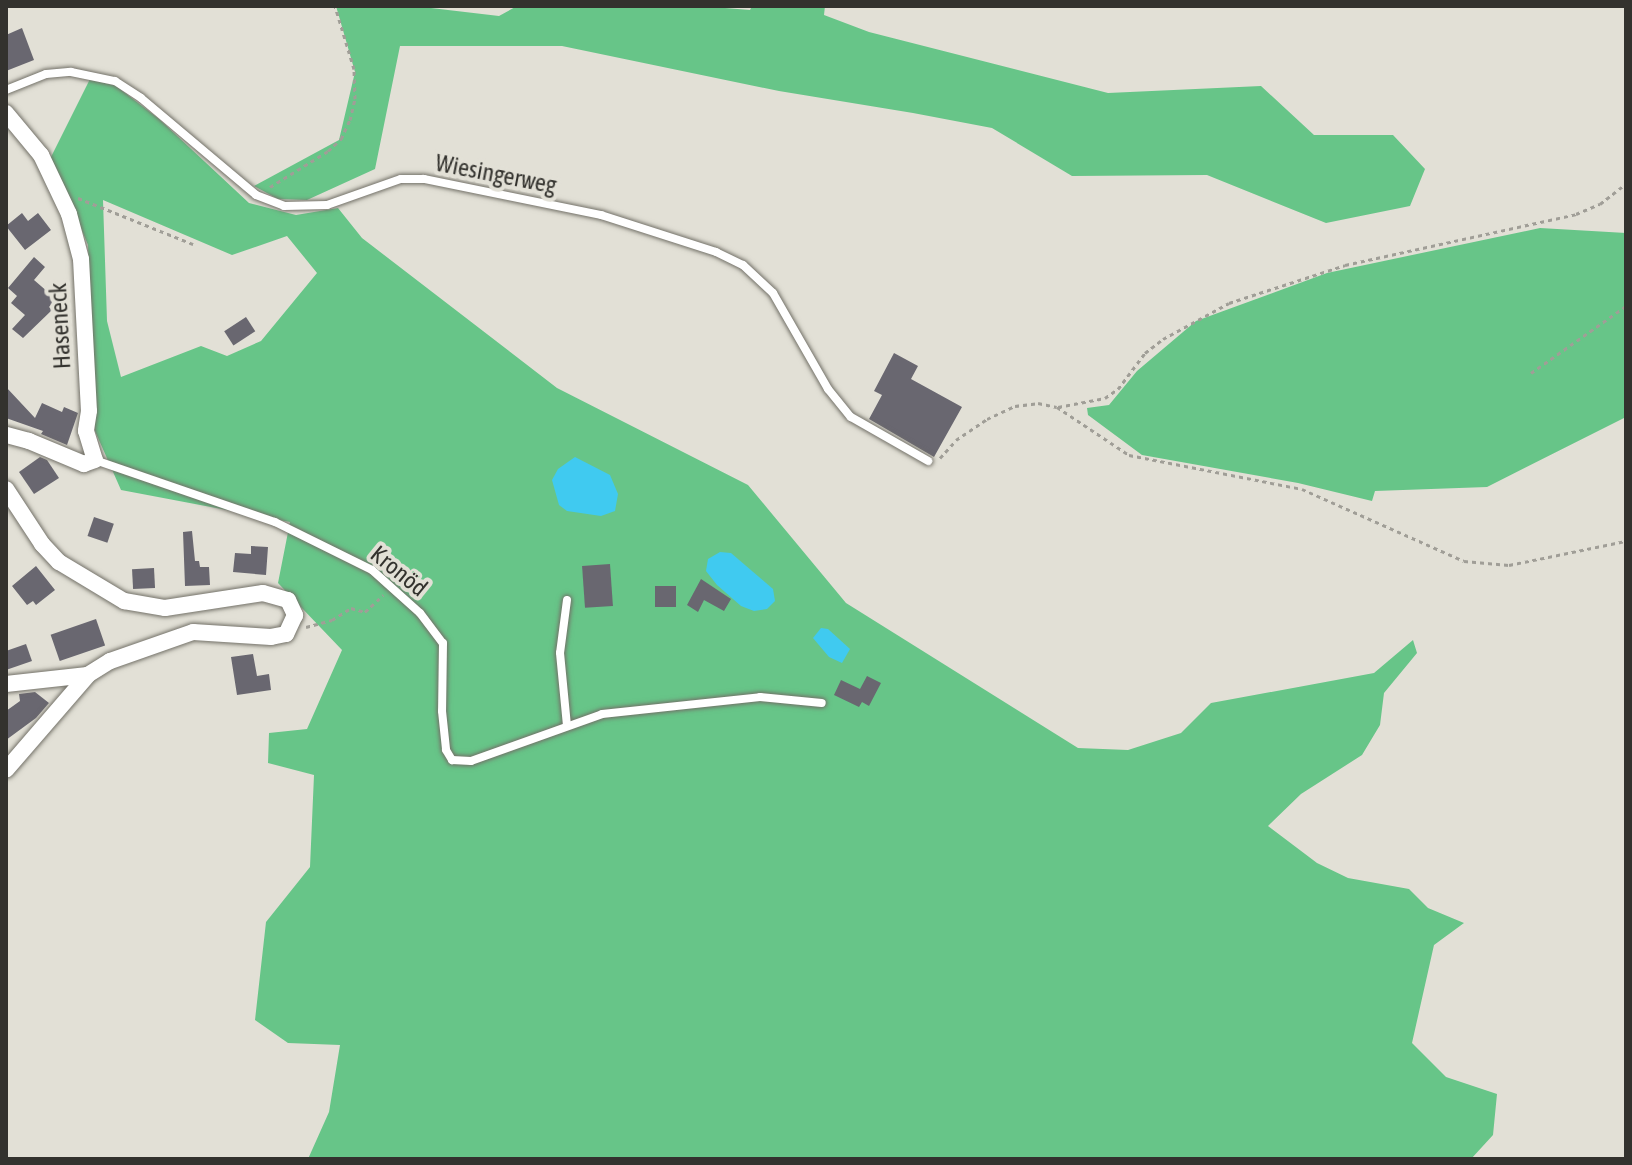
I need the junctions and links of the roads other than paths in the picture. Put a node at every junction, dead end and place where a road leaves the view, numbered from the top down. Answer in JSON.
{"nodes":[{"id":1,"x":6,"y":90,"type":"edge"},
{"id":2,"x":6,"y":113,"type":"edge"},
{"id":3,"x":6,"y":435,"type":"edge"},
{"id":4,"x":95,"y":460,"type":"junction"},
{"id":5,"x":928,"y":461,"type":"road end"},
{"id":6,"x":6,"y":489,"type":"edge"},
{"id":7,"x":567,"y":600,"type":"dead end"},
{"id":8,"x":88,"y":675,"type":"junction"},
{"id":9,"x":6,"y":684,"type":"edge"},
{"id":10,"x":822,"y":703,"type":"dead end"},
{"id":11,"x":567,"y":726,"type":"junction"},
{"id":12,"x":6,"y":770,"type":"edge"}],
"edges":[{"from":1,"to":5,"type":"lane","name":"Wiesingerweg"},
{"from":2,"to":4,"type":"street","name":"Haseneck"},
{"from":3,"to":4,"type":"street"},
{"from":4,"to":11,"type":"lane","name":"Kronöd"},
{"from":6,"to":8,"type":"street"},
{"from":7,"to":11,"type":"lane"},
{"from":8,"to":9,"type":"street"},
{"from":8,"to":12,"type":"street"},
{"from":10,"to":11,"type":"lane","name":"Kronöd"}]}
